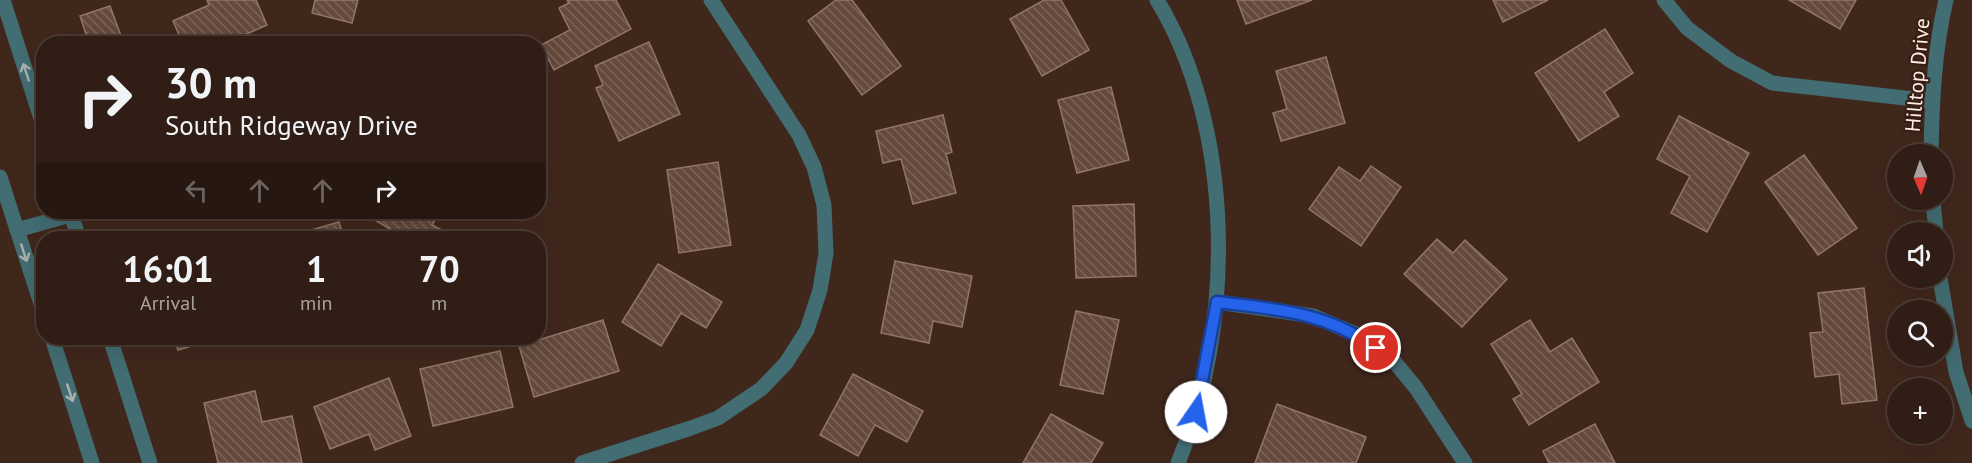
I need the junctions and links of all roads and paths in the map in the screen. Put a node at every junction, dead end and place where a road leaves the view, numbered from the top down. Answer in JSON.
{"nodes":[{"id":1,"x":3,"y":0,"type":"edge"},
{"id":2,"x":711,"y":0,"type":"edge"},
{"id":3,"x":1157,"y":0,"type":"edge"},
{"id":4,"x":1664,"y":0,"type":"edge"},
{"id":5,"x":1946,"y":0,"type":"edge"},
{"id":6,"x":1932,"y":101,"type":"junction"},
{"id":7,"x":36,"y":103,"type":"edge"},
{"id":8,"x":1931,"y":144,"type":"edge"},
{"id":9,"x":0,"y":177,"type":"edge"},
{"id":10,"x":54,"y":219,"type":"edge"},
{"id":11,"x":16,"y":230,"type":"junction"},
{"id":12,"x":1942,"y":288,"type":"edge"},
{"id":13,"x":36,"y":289,"type":"edge"},
{"id":14,"x":1217,"y":302,"type":"junction"},
{"id":15,"x":54,"y":345,"type":"edge"},
{"id":16,"x":112,"y":345,"type":"edge"},
{"id":17,"x":1972,"y":368,"type":"edge"},
{"id":18,"x":1956,"y":372,"type":"junction"},
{"id":19,"x":1972,"y":421,"type":"edge"},
{"id":20,"x":92,"y":463,"type":"edge"},
{"id":21,"x":150,"y":463,"type":"edge"},
{"id":22,"x":582,"y":463,"type":"edge"},
{"id":23,"x":1178,"y":463,"type":"edge"},
{"id":24,"x":1465,"y":463,"type":"edge"}],
"edges":[{"from":7,"to":1,"type":"street","one_way":true},
{"from":2,"to":22,"type":"street"},
{"from":3,"to":14,"type":"street"},
{"from":4,"to":6,"type":"street"},
{"from":5,"to":6,"type":"street","name":"Hilltop Drive"},
{"from":6,"to":8,"type":"street","name":"Hilltop Drive"},
{"from":9,"to":11,"type":"street"},
{"from":10,"to":11,"type":"street"},
{"from":11,"to":13,"type":"street","one_way":true},
{"from":12,"to":18,"type":"street"},
{"from":14,"to":23,"type":"street"},
{"from":14,"to":24,"type":"street"},
{"from":15,"to":20,"type":"street","one_way":true},
{"from":16,"to":21,"type":"street"},
{"from":17,"to":18,"type":"street"},
{"from":18,"to":19,"type":"street"}]}
